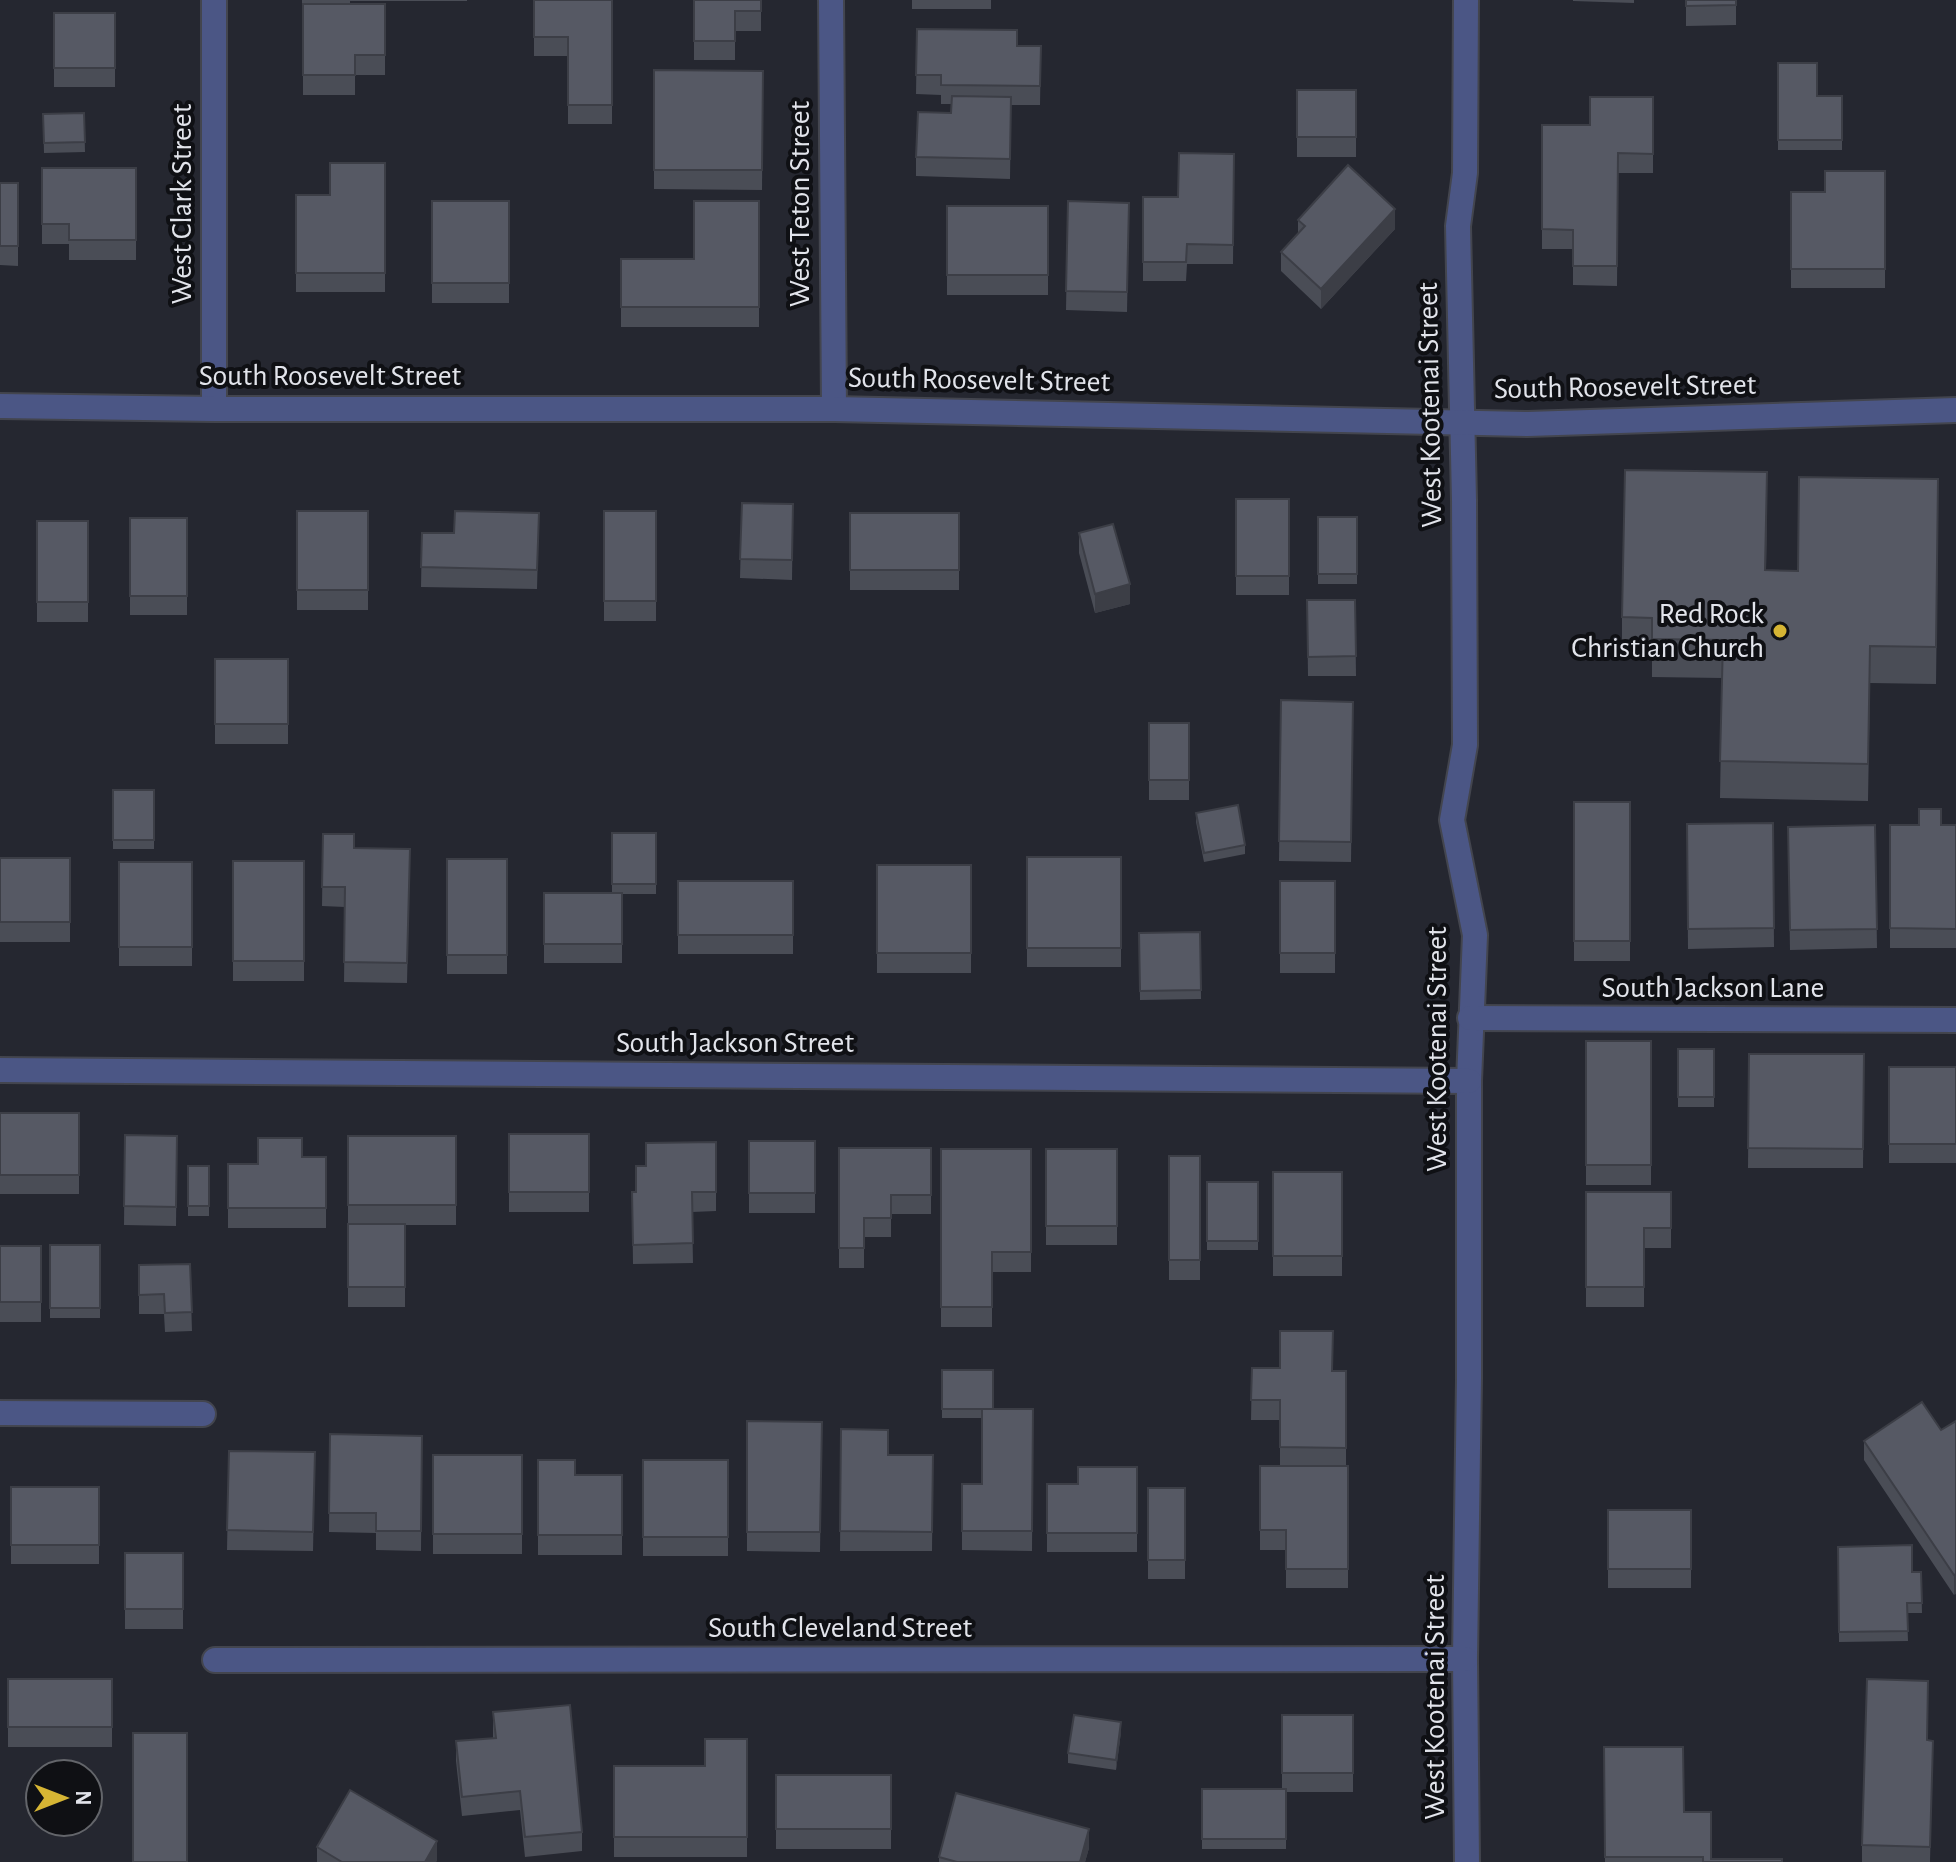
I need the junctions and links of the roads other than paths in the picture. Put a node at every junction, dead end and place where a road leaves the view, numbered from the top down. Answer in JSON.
{"nodes":[{"id":1,"x":214,"y":0,"type":"edge"},
{"id":2,"x":831,"y":0,"type":"edge"},
{"id":3,"x":1466,"y":0,"type":"edge"},
{"id":4,"x":0,"y":406,"type":"edge"},
{"id":5,"x":214,"y":409,"type":"junction"},
{"id":6,"x":834,"y":409,"type":"junction"},
{"id":7,"x":1956,"y":410,"type":"edge"},
{"id":8,"x":1462,"y":422,"type":"junction"},
{"id":9,"x":1470,"y":1018,"type":"junction"},
{"id":10,"x":1956,"y":1020,"type":"edge"},
{"id":11,"x":0,"y":1070,"type":"edge"},
{"id":12,"x":1469,"y":1081,"type":"junction"},
{"id":13,"x":0,"y":1413,"type":"edge"},
{"id":14,"x":203,"y":1414,"type":"dead end"},
{"id":15,"x":1465,"y":1659,"type":"junction"},
{"id":16,"x":215,"y":1660,"type":"dead end"},
{"id":17,"x":1467,"y":1862,"type":"edge"}],
"edges":[{"from":1,"to":5,"type":"street","name":"West Clark Street"},
{"from":2,"to":6,"type":"street","name":"West Teton Street"},
{"from":3,"to":8,"type":"street","name":"West Kootenai Street"},
{"from":4,"to":5,"type":"street","name":"South Roosevelt Street"},
{"from":5,"to":6,"type":"street","name":"South Roosevelt Street"},
{"from":6,"to":8,"type":"street","name":"South Roosevelt Street"},
{"from":7,"to":8,"type":"street","name":"South Roosevelt Street"},
{"from":8,"to":9,"type":"street","name":"West Kootenai Street"},
{"from":9,"to":10,"type":"street","name":"South Jackson Lane"},
{"from":9,"to":12,"type":"street","name":"West Kootenai Street"},
{"from":11,"to":12,"type":"street","name":"South Jackson Street"},
{"from":12,"to":15,"type":"street","name":"West Kootenai Street"},
{"from":13,"to":14,"type":"street"},
{"from":15,"to":16,"type":"street","name":"South Cleveland Street"},
{"from":15,"to":17,"type":"street","name":"West Kootenai Street"}]}
